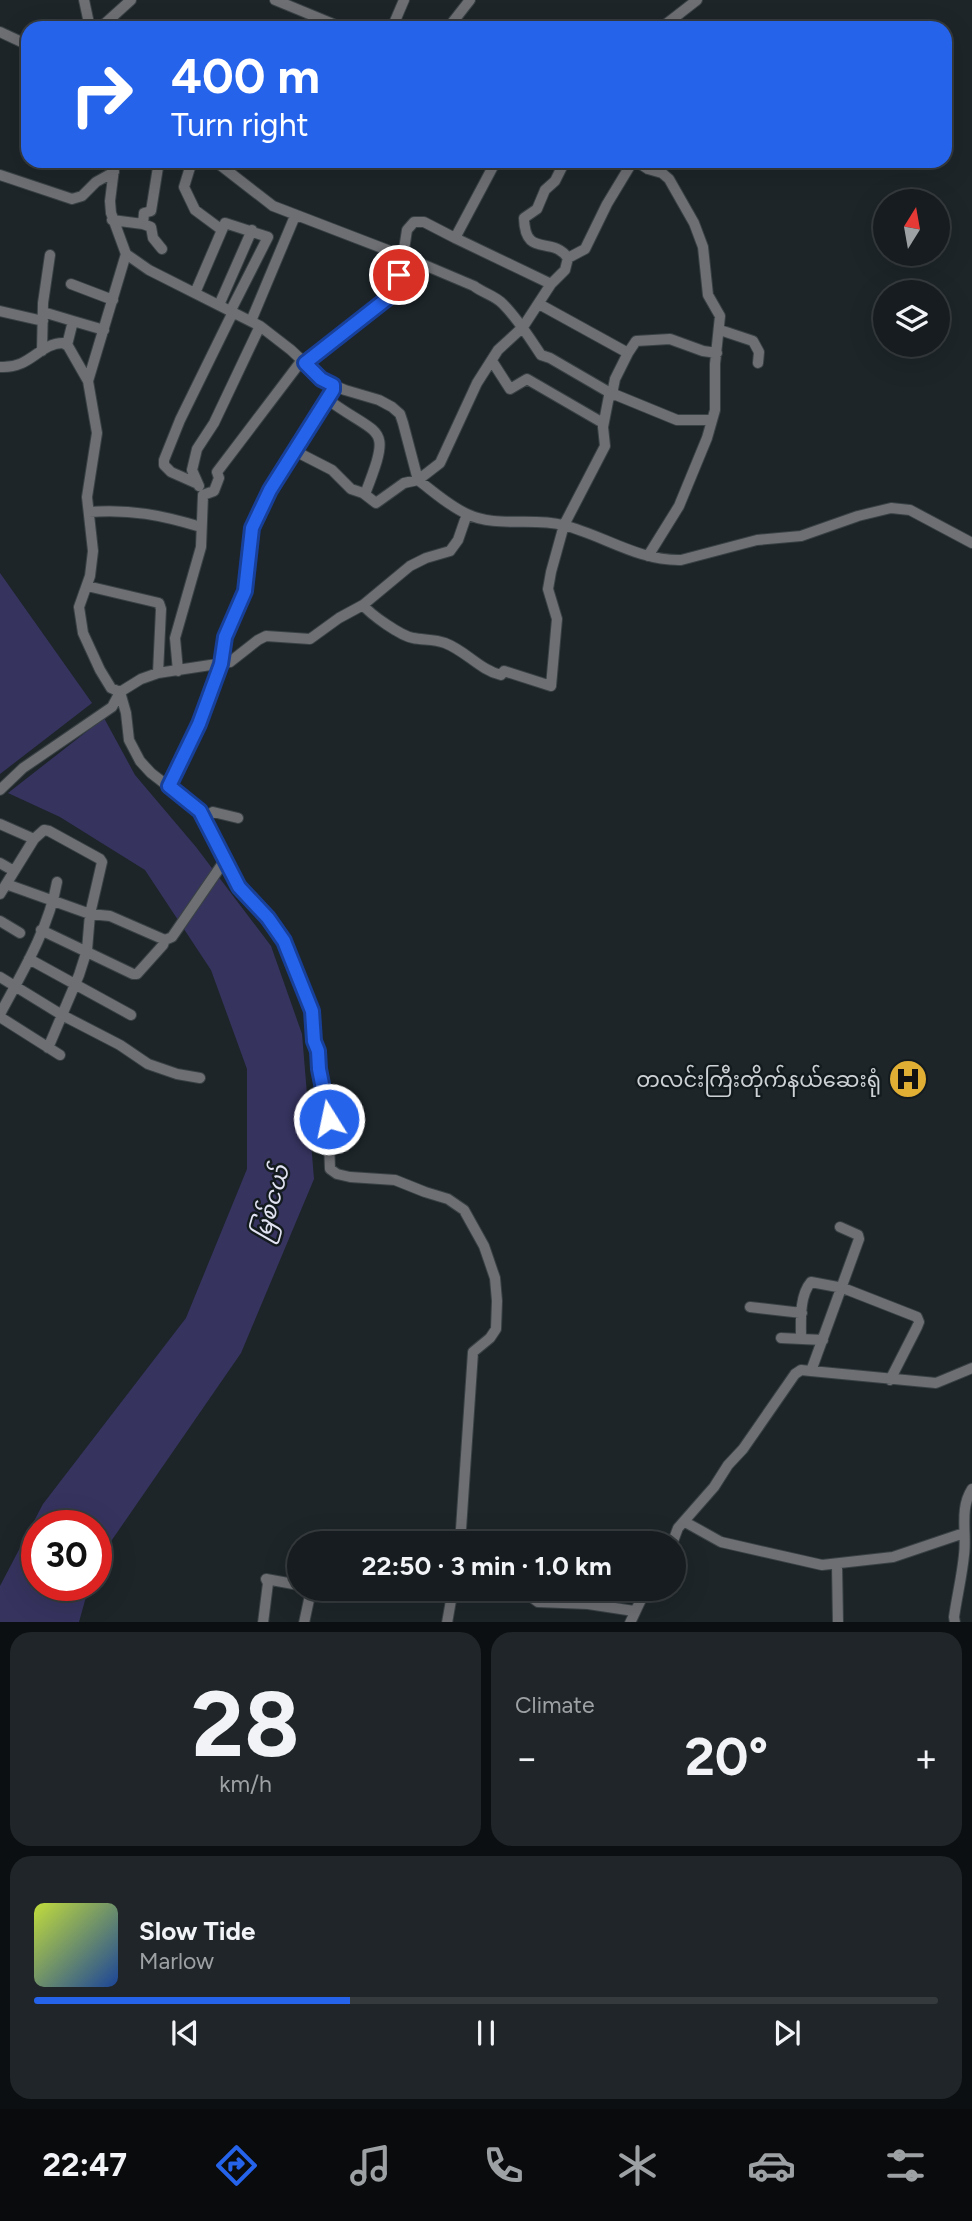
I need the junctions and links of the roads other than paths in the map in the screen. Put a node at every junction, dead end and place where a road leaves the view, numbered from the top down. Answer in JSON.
{"nodes":[{"id":1,"x":84,"y":0,"type":"edge"},
{"id":2,"x":131,"y":0,"type":"edge"},
{"id":3,"x":275,"y":0,"type":"edge"},
{"id":4,"x":404,"y":0,"type":"edge"},
{"id":5,"x":469,"y":0,"type":"edge"},
{"id":6,"x":697,"y":0,"type":"edge"},
{"id":7,"x":88,"y":21,"type":"edge"},
{"id":8,"x":108,"y":21,"type":"edge"},
{"id":9,"x":326,"y":21,"type":"edge"},
{"id":10,"x":395,"y":21,"type":"edge"},
{"id":11,"x":453,"y":21,"type":"edge"},
{"id":12,"x":670,"y":21,"type":"edge"},
{"id":13,"x":0,"y":32,"type":"edge"},
{"id":14,"x":21,"y":42,"type":"edge"},
{"id":15,"x":114,"y":168,"type":"edge"},
{"id":16,"x":158,"y":168,"type":"edge"},
{"id":17,"x":190,"y":168,"type":"edge"},
{"id":18,"x":224,"y":168,"type":"edge"},
{"id":19,"x":492,"y":168,"type":"edge"},
{"id":20,"x":562,"y":168,"type":"edge"},
{"id":21,"x":630,"y":168,"type":"edge"},
{"id":22,"x":646,"y":168,"type":"edge"},
{"id":23,"x":114,"y":172,"type":"junction"},
{"id":24,"x":0,"y":175,"type":"edge"},
{"id":25,"x":295,"y":216,"type":"junction"},
{"id":26,"x":112,"y":220,"type":"junction"},
{"id":27,"x":143,"y":224,"type":"junction"},
{"id":28,"x":222,"y":230,"type":"junction"},
{"id":29,"x":252,"y":230,"type":"junction"},
{"id":30,"x":455,"y":238,"type":"junction"},
{"id":31,"x":162,"y":249,"type":"dead end"},
{"id":32,"x":126,"y":254,"type":"junction"},
{"id":33,"x":50,"y":255,"type":"dead end"},
{"id":34,"x":403,"y":256,"type":"junction"},
{"id":35,"x":568,"y":258,"type":"junction"},
{"id":36,"x":71,"y":284,"type":"dead end"},
{"id":37,"x":551,"y":284,"type":"junction"},
{"id":38,"x":195,"y":293,"type":"junction"},
{"id":39,"x":113,"y":300,"type":"junction"},
{"id":40,"x":538,"y":304,"type":"junction"},
{"id":41,"x":219,"y":305,"type":"junction"},
{"id":42,"x":0,"y":311,"type":"edge"},
{"id":43,"x":232,"y":311,"type":"junction"},
{"id":44,"x":43,"y":316,"type":"junction"},
{"id":45,"x":73,"y":321,"type":"junction"},
{"id":46,"x":256,"y":323,"type":"junction"},
{"id":47,"x":523,"y":327,"type":"junction"},
{"id":48,"x":104,"y":330,"type":"junction"},
{"id":49,"x":720,"y":330,"type":"junction"},
{"id":50,"x":67,"y":345,"type":"junction"},
{"id":51,"x":42,"y":351,"type":"junction"},
{"id":52,"x":717,"y":352,"type":"junction"},
{"id":53,"x":628,"y":353,"type":"junction"},
{"id":54,"x":492,"y":361,"type":"junction"},
{"id":55,"x":303,"y":362,"type":"junction"},
{"id":56,"x":758,"y":363,"type":"dead end"},
{"id":57,"x":0,"y":367,"type":"edge"},
{"id":58,"x":88,"y":381,"type":"junction"},
{"id":59,"x":333,"y":385,"type":"junction"},
{"id":60,"x":612,"y":394,"type":"junction"},
{"id":61,"x":327,"y":400,"type":"junction"},
{"id":62,"x":712,"y":421,"type":"junction"},
{"id":63,"x":603,"y":423,"type":"junction"},
{"id":64,"x":293,"y":450,"type":"junction"},
{"id":65,"x":418,"y":480,"type":"junction"},
{"id":66,"x":198,"y":484,"type":"junction"},
{"id":67,"x":365,"y":494,"type":"junction"},
{"id":68,"x":203,"y":495,"type":"junction"},
{"id":69,"x":89,"y":512,"type":"junction"},
{"id":70,"x":467,"y":514,"type":"junction"},
{"id":71,"x":564,"y":525,"type":"junction"},
{"id":72,"x":201,"y":527,"type":"junction"},
{"id":73,"x":972,"y":543,"type":"edge"},
{"id":74,"x":648,"y":556,"type":"junction"},
{"id":75,"x":87,"y":586,"type":"junction"},
{"id":76,"x":363,"y":606,"type":"junction"},
{"id":77,"x":221,"y":664,"type":"junction"},
{"id":78,"x":178,"y":671,"type":"junction"},
{"id":79,"x":158,"y":673,"type":"junction"},
{"id":80,"x":120,"y":692,"type":"junction"},
{"id":81,"x":169,"y":786,"type":"junction"},
{"id":82,"x":0,"y":790,"type":"edge"},
{"id":83,"x":238,"y":818,"type":"dead end"},
{"id":84,"x":204,"y":819,"type":"junction"},
{"id":85,"x":0,"y":824,"type":"edge"},
{"id":86,"x":34,"y":839,"type":"junction"},
{"id":87,"x":0,"y":863,"type":"edge"},
{"id":88,"x":222,"y":864,"type":"junction"},
{"id":89,"x":14,"y":871,"type":"junction"},
{"id":90,"x":57,"y":882,"type":"dead end"},
{"id":91,"x":6,"y":884,"type":"junction"},
{"id":92,"x":0,"y":894,"type":"edge"},
{"id":93,"x":54,"y":901,"type":"junction"},
{"id":94,"x":89,"y":914,"type":"junction"},
{"id":95,"x":0,"y":921,"type":"edge"},
{"id":96,"x":41,"y":930,"type":"junction"},
{"id":97,"x":19,"y":933,"type":"dead end"},
{"id":98,"x":169,"y":939,"type":"junction"},
{"id":99,"x":87,"y":950,"type":"junction"},
{"id":100,"x":29,"y":959,"type":"junction"},
{"id":101,"x":0,"y":977,"type":"edge"},
{"id":102,"x":76,"y":983,"type":"junction"},
{"id":103,"x":15,"y":987,"type":"junction"},
{"id":104,"x":62,"y":1015,"type":"junction"},
{"id":105,"x":131,"y":1015,"type":"dead end"},
{"id":106,"x":0,"y":1016,"type":"edge"},
{"id":107,"x":48,"y":1048,"type":"junction"},
{"id":108,"x":60,"y":1055,"type":"dead end"},
{"id":109,"x":200,"y":1078,"type":"dead end"},
{"id":110,"x":840,"y":1227,"type":"dead end"},
{"id":111,"x":843,"y":1288,"type":"junction"},
{"id":112,"x":750,"y":1307,"type":"dead end"},
{"id":113,"x":802,"y":1313,"type":"junction"},
{"id":114,"x":781,"y":1338,"type":"dead end"},
{"id":115,"x":801,"y":1338,"type":"junction"},
{"id":116,"x":823,"y":1340,"type":"junction"},
{"id":117,"x":972,"y":1368,"type":"edge"},
{"id":118,"x":811,"y":1371,"type":"junction"},
{"id":119,"x":890,"y":1380,"type":"junction"},
{"id":120,"x":972,"y":1489,"type":"edge"},
{"id":121,"x":685,"y":1522,"type":"junction"},
{"id":122,"x":461,"y":1531,"type":"edge"},
{"id":123,"x":677,"y":1531,"type":"edge"},
{"id":124,"x":964,"y":1533,"type":"junction"},
{"id":125,"x":837,"y":1565,"type":"junction"},
{"id":126,"x":287,"y":1583,"type":"edge"},
{"id":127,"x":309,"y":1601,"type":"edge"},
{"id":128,"x":451,"y":1601,"type":"edge"},
{"id":129,"x":537,"y":1601,"type":"edge"},
{"id":130,"x":639,"y":1601,"type":"edge"},
{"id":131,"x":634,"y":1611,"type":"junction"},
{"id":132,"x":263,"y":1622,"type":"edge"},
{"id":133,"x":304,"y":1622,"type":"edge"},
{"id":134,"x":447,"y":1622,"type":"edge"},
{"id":135,"x":630,"y":1622,"type":"edge"},
{"id":136,"x":838,"y":1622,"type":"edge"},
{"id":137,"x":955,"y":1622,"type":"edge"}],
"edges":[{"from":1,"to":7,"type":"street"},
{"from":2,"to":8,"type":"street"},
{"from":3,"to":9,"type":"street"},
{"from":4,"to":10,"type":"street"},
{"from":5,"to":11,"type":"street"},
{"from":6,"to":12,"type":"street"},
{"from":13,"to":14,"type":"street"},
{"from":15,"to":23,"type":"street"},
{"from":16,"to":27,"type":"street"},
{"from":17,"to":28,"type":"street"},
{"from":18,"to":25,"type":"street"},
{"from":19,"to":30,"type":"street"},
{"from":20,"to":35,"type":"street"},
{"from":21,"to":35,"type":"street"},
{"from":22,"to":49,"type":"street"},
{"from":23,"to":24,"type":"street"},
{"from":23,"to":26,"type":"street"},
{"from":25,"to":34,"type":"street"},
{"from":25,"to":46,"type":"street"},
{"from":26,"to":27,"type":"street"},
{"from":26,"to":32,"type":"street"},
{"from":27,"to":31,"type":"street"},
{"from":28,"to":29,"type":"street"},
{"from":28,"to":38,"type":"street"},
{"from":29,"to":41,"type":"street"},
{"from":29,"to":43,"type":"street"},
{"from":30,"to":34,"type":"street"},
{"from":30,"to":37,"type":"street"},
{"from":32,"to":38,"type":"street"},
{"from":32,"to":39,"type":"street"},
{"from":33,"to":44,"type":"street"},
{"from":34,"to":47,"type":"street"},
{"from":34,"to":55,"type":"street"},
{"from":35,"to":37,"type":"street"},
{"from":36,"to":39,"type":"street"},
{"from":37,"to":40,"type":"street"},
{"from":38,"to":41,"type":"street"},
{"from":39,"to":48,"type":"street"},
{"from":40,"to":47,"type":"street"},
{"from":40,"to":53,"type":"street"},
{"from":41,"to":43,"type":"street"},
{"from":42,"to":44,"type":"street"},
{"from":43,"to":46,"type":"street"},
{"from":43,"to":66,"type":"street"},
{"from":44,"to":45,"type":"street"},
{"from":44,"to":51,"type":"street"},
{"from":45,"to":48,"type":"street"},
{"from":45,"to":50,"type":"street"},
{"from":46,"to":55,"type":"street"},
{"from":46,"to":66,"type":"street"},
{"from":47,"to":54,"type":"street"},
{"from":47,"to":60,"type":"street"},
{"from":48,"to":58,"type":"street"},
{"from":49,"to":52,"type":"street"},
{"from":49,"to":56,"type":"street"},
{"from":50,"to":51,"type":"street"},
{"from":50,"to":58,"type":"street"},
{"from":51,"to":57,"type":"street"},
{"from":52,"to":53,"type":"street"},
{"from":52,"to":62,"type":"street"},
{"from":53,"to":60,"type":"street"},
{"from":54,"to":63,"type":"street"},
{"from":54,"to":65,"type":"street"},
{"from":55,"to":59,"type":"street"},
{"from":55,"to":68,"type":"street"},
{"from":58,"to":69,"type":"street"},
{"from":59,"to":61,"type":"street"},
{"from":59,"to":65,"type":"street"},
{"from":60,"to":62,"type":"street"},
{"from":60,"to":63,"type":"street"},
{"from":61,"to":64,"type":"street"},
{"from":61,"to":67,"type":"street"},
{"from":62,"to":74,"type":"street"},
{"from":63,"to":71,"type":"street"},
{"from":64,"to":67,"type":"street"},
{"from":64,"to":77,"type":"street"},
{"from":65,"to":67,"type":"street"},
{"from":65,"to":70,"type":"street"},
{"from":66,"to":68,"type":"street"},
{"from":68,"to":72,"type":"street"},
{"from":69,"to":72,"type":"street"},
{"from":69,"to":75,"type":"street"},
{"from":70,"to":71,"type":"street"},
{"from":70,"to":76,"type":"street"},
{"from":71,"to":74,"type":"street"},
{"from":71,"to":76,"type":"street"},
{"from":72,"to":78,"type":"street"},
{"from":73,"to":74,"type":"street"},
{"from":75,"to":79,"type":"street"},
{"from":75,"to":80,"type":"street"},
{"from":76,"to":77,"type":"street"},
{"from":77,"to":78,"type":"street"},
{"from":77,"to":81,"type":"street"},
{"from":78,"to":79,"type":"street"},
{"from":79,"to":80,"type":"street"},
{"from":80,"to":81,"type":"street"},
{"from":80,"to":82,"type":"street"},
{"from":81,"to":84,"type":"street"},
{"from":83,"to":84,"type":"street"},
{"from":84,"to":88,"type":"street"},
{"from":85,"to":86,"type":"street"},
{"from":86,"to":89,"type":"street"},
{"from":86,"to":94,"type":"street"},
{"from":87,"to":89,"type":"street"},
{"from":88,"to":98,"type":"street"},
{"from":88,"to":122,"type":"street"},
{"from":89,"to":91,"type":"street"},
{"from":90,"to":93,"type":"street"},
{"from":91,"to":92,"type":"street"},
{"from":91,"to":93,"type":"street"},
{"from":93,"to":94,"type":"street"},
{"from":93,"to":96,"type":"street"},
{"from":94,"to":98,"type":"street"},
{"from":94,"to":99,"type":"street"},
{"from":95,"to":97,"type":"street"},
{"from":96,"to":99,"type":"street"},
{"from":96,"to":100,"type":"street"},
{"from":98,"to":99,"type":"street"},
{"from":99,"to":102,"type":"street"},
{"from":100,"to":102,"type":"street"},
{"from":100,"to":103,"type":"street"},
{"from":101,"to":103,"type":"street"},
{"from":102,"to":104,"type":"street"},
{"from":102,"to":105,"type":"street"},
{"from":103,"to":104,"type":"street"},
{"from":103,"to":106,"type":"street"},
{"from":104,"to":107,"type":"street"},
{"from":104,"to":109,"type":"street"},
{"from":106,"to":107,"type":"street"},
{"from":107,"to":108,"type":"street"},
{"from":110,"to":111,"type":"street"},
{"from":111,"to":113,"type":"street"},
{"from":111,"to":116,"type":"street"},
{"from":111,"to":119,"type":"street"},
{"from":112,"to":113,"type":"street"},
{"from":113,"to":115,"type":"street"},
{"from":114,"to":115,"type":"street"},
{"from":115,"to":116,"type":"street"},
{"from":116,"to":118,"type":"street"},
{"from":117,"to":119,"type":"street"},
{"from":118,"to":119,"type":"street"},
{"from":118,"to":121,"type":"street"},
{"from":120,"to":124,"type":"street"},
{"from":121,"to":123,"type":"street"},
{"from":121,"to":125,"type":"street"},
{"from":124,"to":125,"type":"street"},
{"from":124,"to":137,"type":"street"},
{"from":125,"to":136,"type":"street"},
{"from":126,"to":132,"type":"street"},
{"from":127,"to":133,"type":"street"},
{"from":128,"to":134,"type":"street"},
{"from":129,"to":131,"type":"street"},
{"from":130,"to":131,"type":"street"},
{"from":131,"to":135,"type":"street"}]}
